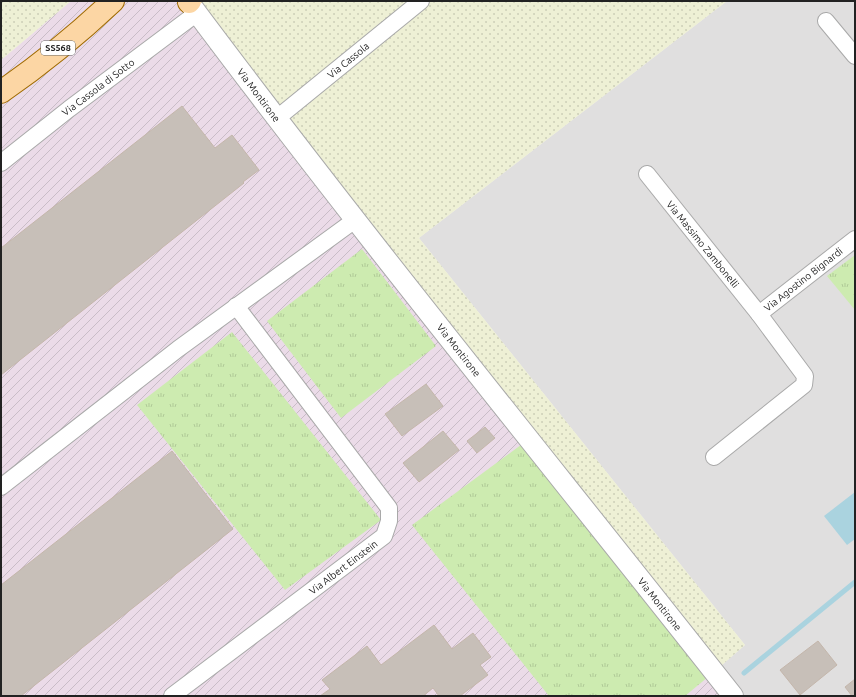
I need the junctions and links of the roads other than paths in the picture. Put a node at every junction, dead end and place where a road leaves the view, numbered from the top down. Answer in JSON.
{"nodes":[{"id":1,"x":113,"y":1,"type":"edge"},
{"id":2,"x":420,"y":1,"type":"edge"},
{"id":3,"x":191,"y":4,"type":"edge"},
{"id":4,"x":826,"y":21,"type":"dead end"},
{"id":5,"x":855,"y":56,"type":"edge"},
{"id":6,"x":1,"y":92,"type":"edge"},
{"id":7,"x":276,"y":119,"type":"junction"},
{"id":8,"x":1,"y":163,"type":"edge"},
{"id":9,"x":647,"y":174,"type":"dead end"},
{"id":10,"x":355,"y":220,"type":"junction"},
{"id":11,"x":855,"y":238,"type":"edge"},
{"id":12,"x":236,"y":306,"type":"junction"},
{"id":13,"x":759,"y":314,"type":"junction"},
{"id":14,"x":714,"y":457,"type":"dead end"},
{"id":15,"x":1,"y":487,"type":"edge"},
{"id":16,"x":172,"y":696,"type":"edge"},
{"id":17,"x":733,"y":696,"type":"edge"}],
"edges":[{"from":1,"to":6,"type":"main road","number":"SS568"},
{"from":2,"to":7,"type":"street","name":"Via Cassola"},
{"from":3,"to":7,"type":"street","name":"Via Montirone"},
{"from":3,"to":8,"type":"street","name":"Via Cassola di Sotto"},
{"from":4,"to":5,"type":"street"},
{"from":7,"to":10,"type":"street","name":"Via Montirone"},
{"from":9,"to":13,"type":"street","name":"Via Massimo Zambonelli"},
{"from":10,"to":12,"type":"street"},
{"from":10,"to":17,"type":"street","name":"Via Montirone"},
{"from":11,"to":13,"type":"street","name":"Via Agostino Bignardi"},
{"from":12,"to":15,"type":"street"},
{"from":12,"to":16,"type":"street","name":"Via Albert Einstein"},
{"from":13,"to":14,"type":"street","name":"Via Agostino Bignardi"}]}
